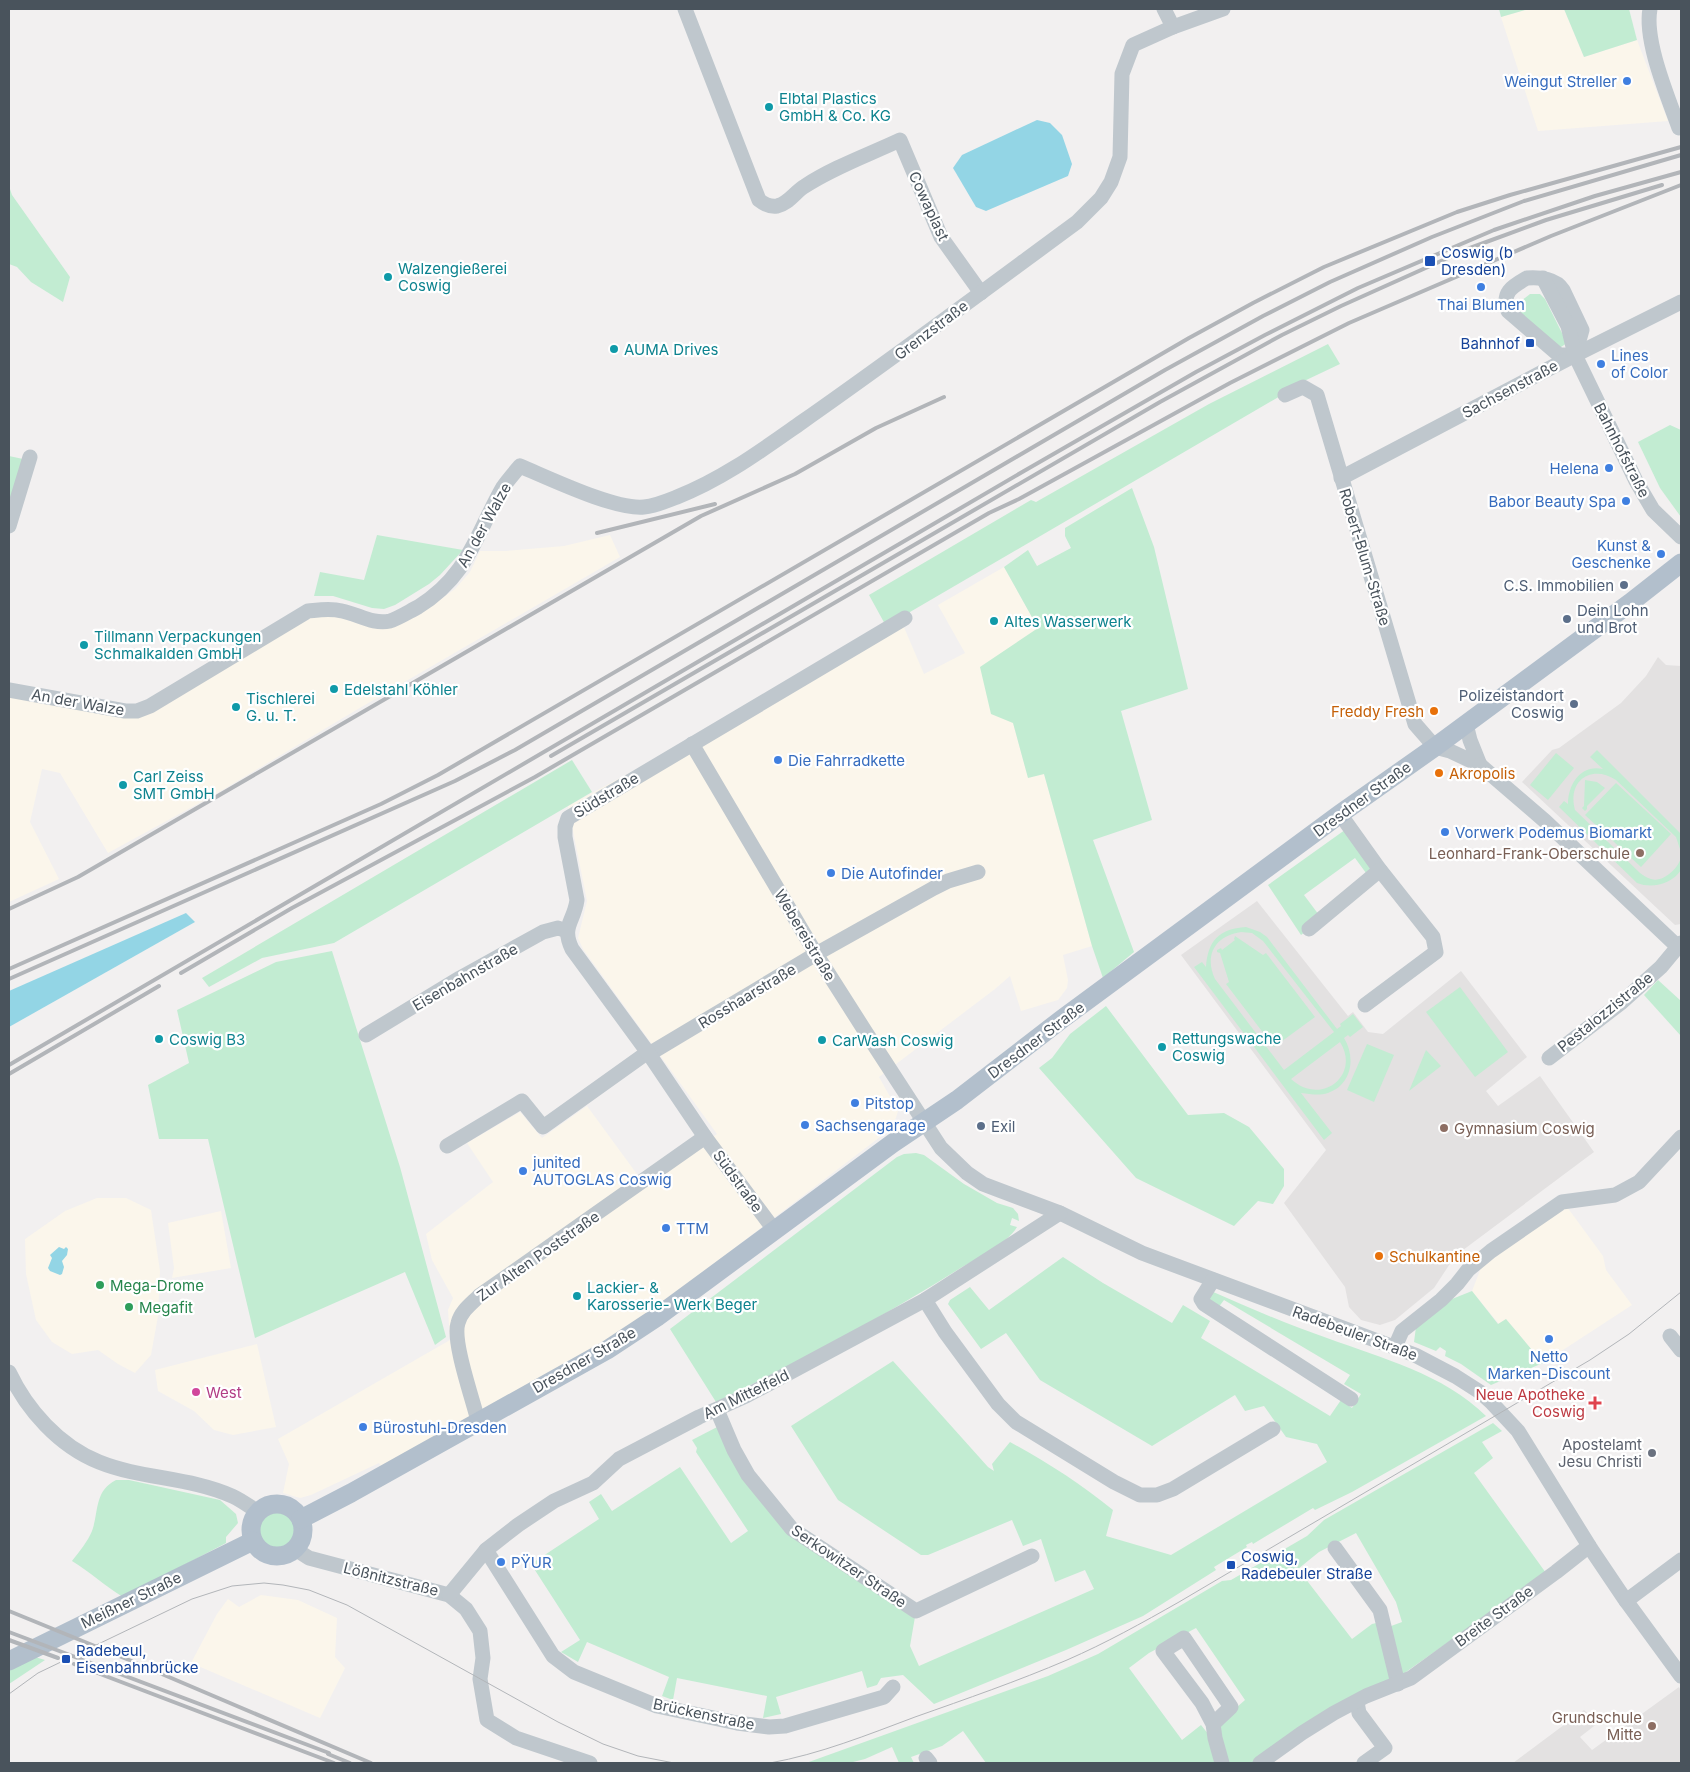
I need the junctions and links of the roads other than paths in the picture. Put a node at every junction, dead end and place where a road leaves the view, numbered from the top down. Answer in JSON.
{"nodes":[{"id":1,"x":685,"y":9,"type":"edge"},
{"id":2,"x":1164,"y":9,"type":"edge"},
{"id":3,"x":1223,"y":9,"type":"edge"},
{"id":4,"x":1650,"y":9,"type":"edge"},
{"id":5,"x":1173,"y":27,"type":"junction"},
{"id":6,"x":1678,"y":128,"type":"dead end"},
{"id":7,"x":981,"y":292,"type":"junction"},
{"id":8,"x":1681,"y":302,"type":"edge"},
{"id":9,"x":1575,"y":355,"type":"junction"},
{"id":10,"x":1285,"y":395,"type":"dead end"},
{"id":11,"x":30,"y":457,"type":"dead end"},
{"id":12,"x":520,"y":466,"type":"joint"},
{"id":13,"x":1341,"y":478,"type":"junction"},
{"id":14,"x":9,"y":526,"type":"edge"},
{"id":15,"x":1681,"y":537,"type":"edge"},
{"id":16,"x":1681,"y":563,"type":"edge"},
{"id":17,"x":905,"y":618,"type":"dead end"},
{"id":18,"x":9,"y":690,"type":"edge"},
{"id":19,"x":1466,"y":724,"type":"junction"},
{"id":20,"x":692,"y":744,"type":"junction"},
{"id":21,"x":1435,"y":747,"type":"junction"},
{"id":22,"x":1480,"y":764,"type":"junction"},
{"id":23,"x":1340,"y":814,"type":"junction"},
{"id":24,"x":1380,"y":870,"type":"junction"},
{"id":25,"x":978,"y":872,"type":"dead end"},
{"id":26,"x":1309,"y":929,"type":"dead end"},
{"id":27,"x":567,"y":931,"type":"junction"},
{"id":28,"x":1679,"y":945,"type":"edge"},
{"id":29,"x":816,"y":954,"type":"junction"},
{"id":30,"x":1365,"y":1005,"type":"dead end"},
{"id":31,"x":366,"y":1035,"type":"dead end"},
{"id":32,"x":649,"y":1053,"type":"junction"},
{"id":33,"x":1549,"y":1058,"type":"dead end"},
{"id":34,"x":925,"y":1122,"type":"junction"},
{"id":35,"x":705,"y":1137,"type":"junction"},
{"id":36,"x":1681,"y":1137,"type":"edge"},
{"id":37,"x":447,"y":1146,"type":"dead end"},
{"id":38,"x":1060,"y":1213,"type":"junction"},
{"id":39,"x":775,"y":1231,"type":"junction"},
{"id":40,"x":1213,"y":1280,"type":"junction"},
{"id":41,"x":925,"y":1300,"type":"junction"},
{"id":42,"x":1670,"y":1336,"type":"dead end"},
{"id":43,"x":1395,"y":1347,"type":"junction"},
{"id":44,"x":1681,"y":1350,"type":"edge"},
{"id":45,"x":9,"y":1372,"type":"edge"},
{"id":46,"x":1352,"y":1399,"type":"dead end"},
{"id":47,"x":717,"y":1410,"type":"junction"},
{"id":48,"x":478,"y":1420,"type":"junction"},
{"id":49,"x":1273,"y":1429,"type":"dead end"},
{"id":50,"x":258,"y":1512,"type":"junction"},
{"id":51,"x":301,"y":1519,"type":"junction"},
{"id":52,"x":253,"y":1541,"type":"junction"},
{"id":53,"x":1589,"y":1546,"type":"junction"},
{"id":54,"x":1335,"y":1548,"type":"dead end"},
{"id":55,"x":295,"y":1549,"type":"junction"},
{"id":56,"x":486,"y":1550,"type":"junction"},
{"id":57,"x":1032,"y":1556,"type":"dead end"},
{"id":58,"x":1681,"y":1560,"type":"edge"},
{"id":59,"x":449,"y":1594,"type":"junction"},
{"id":60,"x":1626,"y":1601,"type":"junction"},
{"id":61,"x":9,"y":1661,"type":"edge"},
{"id":62,"x":1681,"y":1676,"type":"edge"},
{"id":63,"x":1398,"y":1684,"type":"junction"},
{"id":64,"x":893,"y":1686,"type":"dead end"},
{"id":65,"x":1357,"y":1702,"type":"junction"},
{"id":66,"x":1213,"y":1724,"type":"junction"},
{"id":67,"x":590,"y":1763,"type":"edge"},
{"id":68,"x":1222,"y":1763,"type":"edge"},
{"id":69,"x":1260,"y":1763,"type":"edge"},
{"id":70,"x":1364,"y":1763,"type":"edge"}],
"edges":[{"from":1,"to":7,"type":"street","name":"Cowaplast"},
{"from":2,"to":5,"type":"street"},
{"from":3,"to":5,"type":"street","name":"Grenzstraße"},
{"from":4,"to":6,"type":"street"},
{"from":5,"to":7,"type":"street","name":"Grenzstraße"},
{"from":7,"to":12,"type":"street","name":"Grenzstraße"},
{"from":8,"to":9,"type":"street","name":"Sachsenstraße"},
{"from":9,"to":9,"type":"street"},
{"from":9,"to":13,"type":"street","name":"Sachsenstraße"},
{"from":9,"to":15,"type":"street","name":"Bahnhofstraße"},
{"from":10,"to":13,"type":"street","name":"Robert-Blum-Straße"},
{"from":11,"to":14,"type":"street"},
{"from":12,"to":18,"type":"street","name":"An der Walze"},
{"from":13,"to":21,"type":"street","name":"Robert-Blum-Straße"},
{"from":16,"to":19,"type":"main road","name":"Dresdner Straße"},
{"from":17,"to":20,"type":"street","name":"Südstraße"},
{"from":19,"to":21,"type":"main road","name":"Dresdner Straße"},
{"from":19,"to":22,"type":"street"},
{"from":20,"to":27,"type":"street","name":"Südstraße"},
{"from":20,"to":29,"type":"street","name":"Webereistraße"},
{"from":21,"to":22,"type":"street"},
{"from":21,"to":23,"type":"main road","name":"Dresdner Straße"},
{"from":22,"to":28,"type":"street"},
{"from":23,"to":24,"type":"street"},
{"from":23,"to":34,"type":"main road","name":"Dresdner Straße"},
{"from":24,"to":26,"type":"street"},
{"from":24,"to":30,"type":"street"},
{"from":25,"to":29,"type":"street","name":"Rosshaarstraße"},
{"from":27,"to":31,"type":"street","name":"Eisenbahnstraße"},
{"from":27,"to":32,"type":"street","name":"Südstraße"},
{"from":28,"to":33,"type":"street","name":"Pestalozzistraße"},
{"from":29,"to":32,"type":"street","name":"Rosshaarstraße"},
{"from":29,"to":34,"type":"street","name":"Webereistraße"},
{"from":32,"to":35,"type":"street","name":"Südstraße"},
{"from":32,"to":37,"type":"street","name":"Rosshaarstraße"},
{"from":34,"to":38,"type":"street","name":"Radebeuler Straße"},
{"from":34,"to":39,"type":"main road","name":"Dresdner Straße"},
{"from":35,"to":39,"type":"street","name":"Südstraße"},
{"from":35,"to":48,"type":"street","name":"Zur Alten Poststraße"},
{"from":36,"to":43,"type":"street"},
{"from":38,"to":40,"type":"street","name":"Radebeuler Straße"},
{"from":38,"to":41,"type":"street","name":"Am Mittelfeld"},
{"from":39,"to":48,"type":"main road","name":"Dresdner Straße"},
{"from":40,"to":43,"type":"street","name":"Radebeuler Straße"},
{"from":40,"to":46,"type":"street"},
{"from":41,"to":47,"type":"street","name":"Am Mittelfeld"},
{"from":41,"to":49,"type":"street"},
{"from":42,"to":44,"type":"street"},
{"from":43,"to":53,"type":"street","name":"Radebeuler Straße"},
{"from":45,"to":50,"type":"street"},
{"from":47,"to":56,"type":"street","name":"Am Mittelfeld"},
{"from":47,"to":57,"type":"street","name":"Serkowitzer Straße"},
{"from":48,"to":51,"type":"main road","name":"Dresdner Straße"},
{"from":50,"to":51,"type":"main road"},
{"from":50,"to":52,"type":"main road"},
{"from":51,"to":55,"type":"main road"},
{"from":52,"to":55,"type":"main road"},
{"from":52,"to":61,"type":"main road","name":"Meißner Straße"},
{"from":53,"to":60,"type":"street","name":"Radebeuler Straße"},
{"from":53,"to":63,"type":"street","name":"Breite Straße"},
{"from":54,"to":63,"type":"street"},
{"from":55,"to":59,"type":"street","name":"Lößnitzstraße"},
{"from":56,"to":59,"type":"street","name":"Am Mittelfeld"},
{"from":56,"to":64,"type":"street","name":"Brückenstraße"},
{"from":58,"to":60,"type":"street"},
{"from":59,"to":67,"type":"street","name":"Lößnitzstraße"},
{"from":60,"to":62,"type":"street","name":"Radebeuler Straße"},
{"from":63,"to":65,"type":"street","name":"Breite Straße"},
{"from":65,"to":69,"type":"street","name":"Breite Straße"},
{"from":65,"to":70,"type":"street"},
{"from":66,"to":66,"type":"street"},
{"from":66,"to":68,"type":"street"}]}
